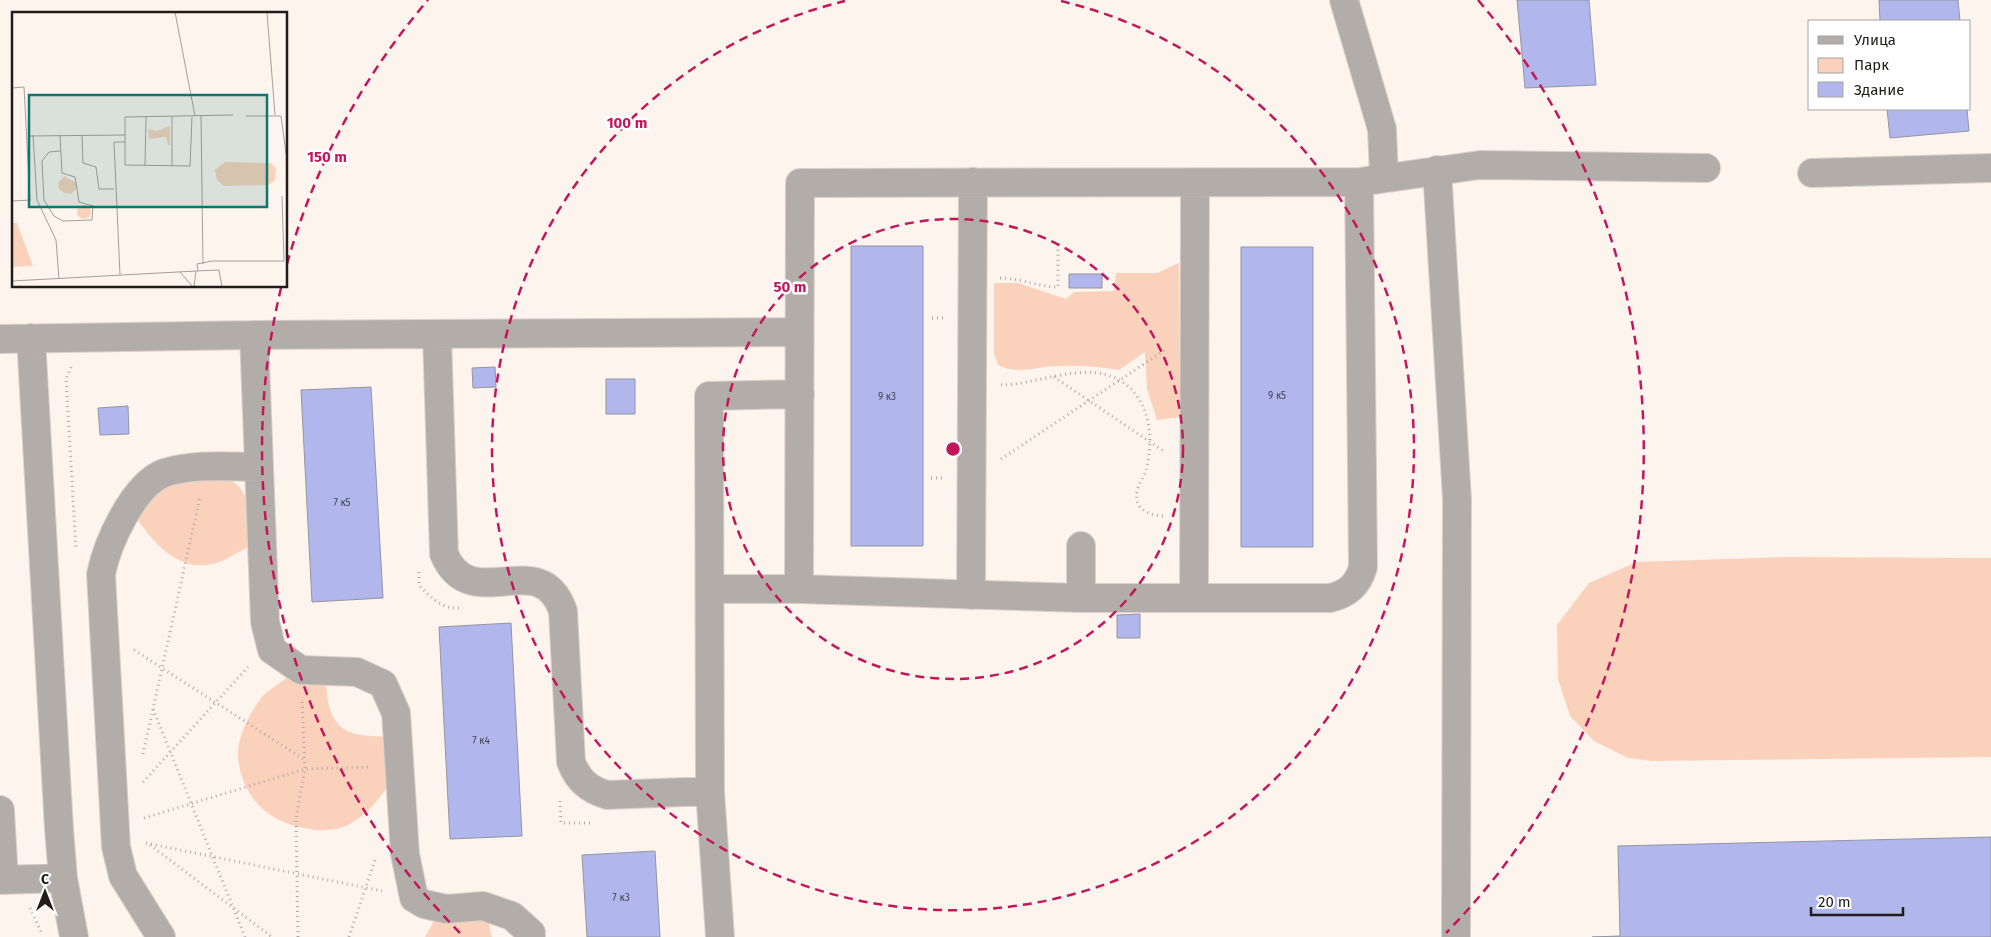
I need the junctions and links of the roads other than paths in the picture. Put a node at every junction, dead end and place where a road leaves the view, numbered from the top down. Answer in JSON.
{"nodes":[{"id":1,"x":1344,"y":0,"type":"edge"},
{"id":2,"x":1706,"y":168,"type":"dead end"},
{"id":3,"x":1991,"y":168,"type":"edge"},
{"id":4,"x":1437,"y":170,"type":"junction"},
{"id":5,"x":1812,"y":173,"type":"dead end"},
{"id":6,"x":1371,"y":179,"type":"junction"},
{"id":7,"x":973,"y":182,"type":"junction"},
{"id":8,"x":1195,"y":183,"type":"junction"},
{"id":9,"x":799,"y":332,"type":"junction"},
{"id":10,"x":254,"y":335,"type":"junction"},
{"id":11,"x":437,"y":335,"type":"junction"},
{"id":12,"x":31,"y":338,"type":"junction"},
{"id":13,"x":0,"y":339,"type":"edge"},
{"id":14,"x":800,"y":394,"type":"junction"},
{"id":15,"x":259,"y":467,"type":"junction"},
{"id":16,"x":1081,"y":546,"type":"dead end"},
{"id":17,"x":710,"y":589,"type":"junction"},
{"id":18,"x":799,"y":589,"type":"junction"},
{"id":19,"x":972,"y":595,"type":"junction"},
{"id":20,"x":1081,"y":598,"type":"junction"},
{"id":21,"x":1194,"y":598,"type":"junction"},
{"id":22,"x":710,"y":791,"type":"junction"},
{"id":23,"x":0,"y":810,"type":"edge"},
{"id":24,"x":63,"y":878,"type":"junction"},
{"id":25,"x":2,"y":880,"type":"edge"},
{"id":26,"x":74,"y":937,"type":"edge"},
{"id":27,"x":161,"y":937,"type":"edge"},
{"id":28,"x":531,"y":937,"type":"edge"},
{"id":29,"x":720,"y":937,"type":"edge"},
{"id":30,"x":1456,"y":937,"type":"edge"}],
"edges":[{"from":1,"to":6,"type":"lane"},
{"from":2,"to":4,"type":"lane"},
{"from":3,"to":5,"type":"lane"},
{"from":4,"to":6,"type":"lane"},
{"from":4,"to":30,"type":"lane"},
{"from":6,"to":8,"type":"lane"},
{"from":6,"to":21,"type":"lane"},
{"from":7,"to":8,"type":"lane"},
{"from":7,"to":9,"type":"lane"},
{"from":7,"to":19,"type":"lane"},
{"from":8,"to":21,"type":"lane"},
{"from":9,"to":11,"type":"lane"},
{"from":9,"to":14,"type":"lane"},
{"from":10,"to":11,"type":"lane"},
{"from":10,"to":12,"type":"lane"},
{"from":10,"to":15,"type":"lane"},
{"from":11,"to":22,"type":"lane"},
{"from":12,"to":13,"type":"lane"},
{"from":12,"to":24,"type":"lane"},
{"from":14,"to":17,"type":"lane"},
{"from":14,"to":18,"type":"lane"},
{"from":15,"to":27,"type":"lane"},
{"from":15,"to":28,"type":"lane"},
{"from":16,"to":20,"type":"lane"},
{"from":17,"to":18,"type":"lane"},
{"from":17,"to":22,"type":"lane"},
{"from":18,"to":19,"type":"lane"},
{"from":19,"to":20,"type":"lane"},
{"from":20,"to":21,"type":"lane"},
{"from":22,"to":29,"type":"lane"},
{"from":23,"to":25,"type":"lane"},
{"from":24,"to":25,"type":"lane"},
{"from":24,"to":26,"type":"lane"}]}
